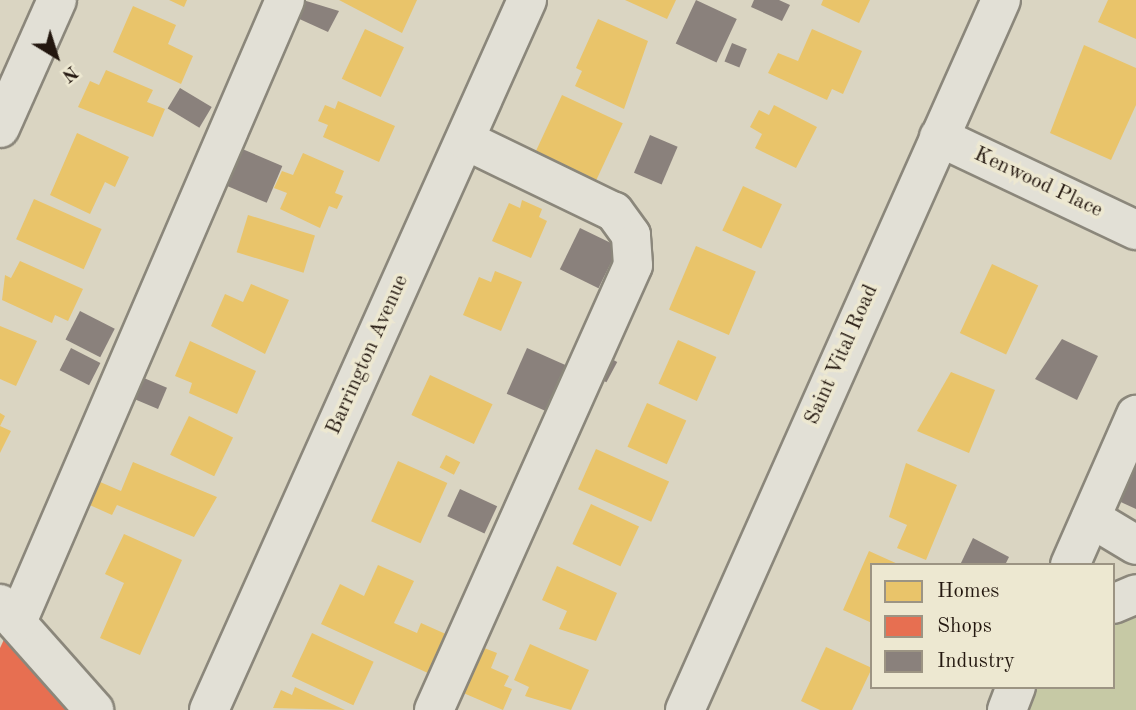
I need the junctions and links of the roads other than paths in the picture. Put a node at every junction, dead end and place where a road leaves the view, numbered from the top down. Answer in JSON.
{"nodes":[{"id":1,"x":57,"y":0,"type":"edge"},
{"id":2,"x":285,"y":0,"type":"edge"},
{"id":3,"x":527,"y":0,"type":"edge"},
{"id":4,"x":1001,"y":0,"type":"edge"},
{"id":5,"x":0,"y":128,"type":"edge"},
{"id":6,"x":939,"y":137,"type":"junction"},
{"id":7,"x":465,"y":140,"type":"junction"},
{"id":8,"x":1136,"y":230,"type":"edge"},
{"id":9,"x":1136,"y":415,"type":"edge"},
{"id":10,"x":1091,"y":518,"type":"junction"},
{"id":11,"x":1136,"y":545,"type":"edge"},
{"id":12,"x":1071,"y":563,"type":"edge"},
{"id":13,"x":1136,"y":594,"type":"edge"},
{"id":14,"x":1115,"y":603,"type":"edge"},
{"id":15,"x":8,"y":613,"type":"edge"},
{"id":16,"x":1015,"y":689,"type":"edge"},
{"id":17,"x":94,"y":710,"type":"edge"},
{"id":18,"x":209,"y":710,"type":"edge"},
{"id":19,"x":434,"y":710,"type":"edge"},
{"id":20,"x":685,"y":710,"type":"edge"},
{"id":21,"x":1007,"y":710,"type":"edge"}],
"edges":[{"from":1,"to":5,"type":"street"},
{"from":2,"to":15,"type":"street"},
{"from":3,"to":7,"type":"street","name":"Barrington Avenue"},
{"from":4,"to":6,"type":"street","name":"Saint Vital Road"},
{"from":6,"to":8,"type":"street","name":"Kenwood Place"},
{"from":6,"to":20,"type":"street","name":"Saint Vital Road"},
{"from":7,"to":18,"type":"street","name":"Barrington Avenue"},
{"from":7,"to":19,"type":"street"},
{"from":9,"to":10,"type":"street"},
{"from":10,"to":11,"type":"street"},
{"from":10,"to":12,"type":"street"},
{"from":13,"to":14,"type":"street"},
{"from":15,"to":17,"type":"street"},
{"from":16,"to":21,"type":"street"}]}
